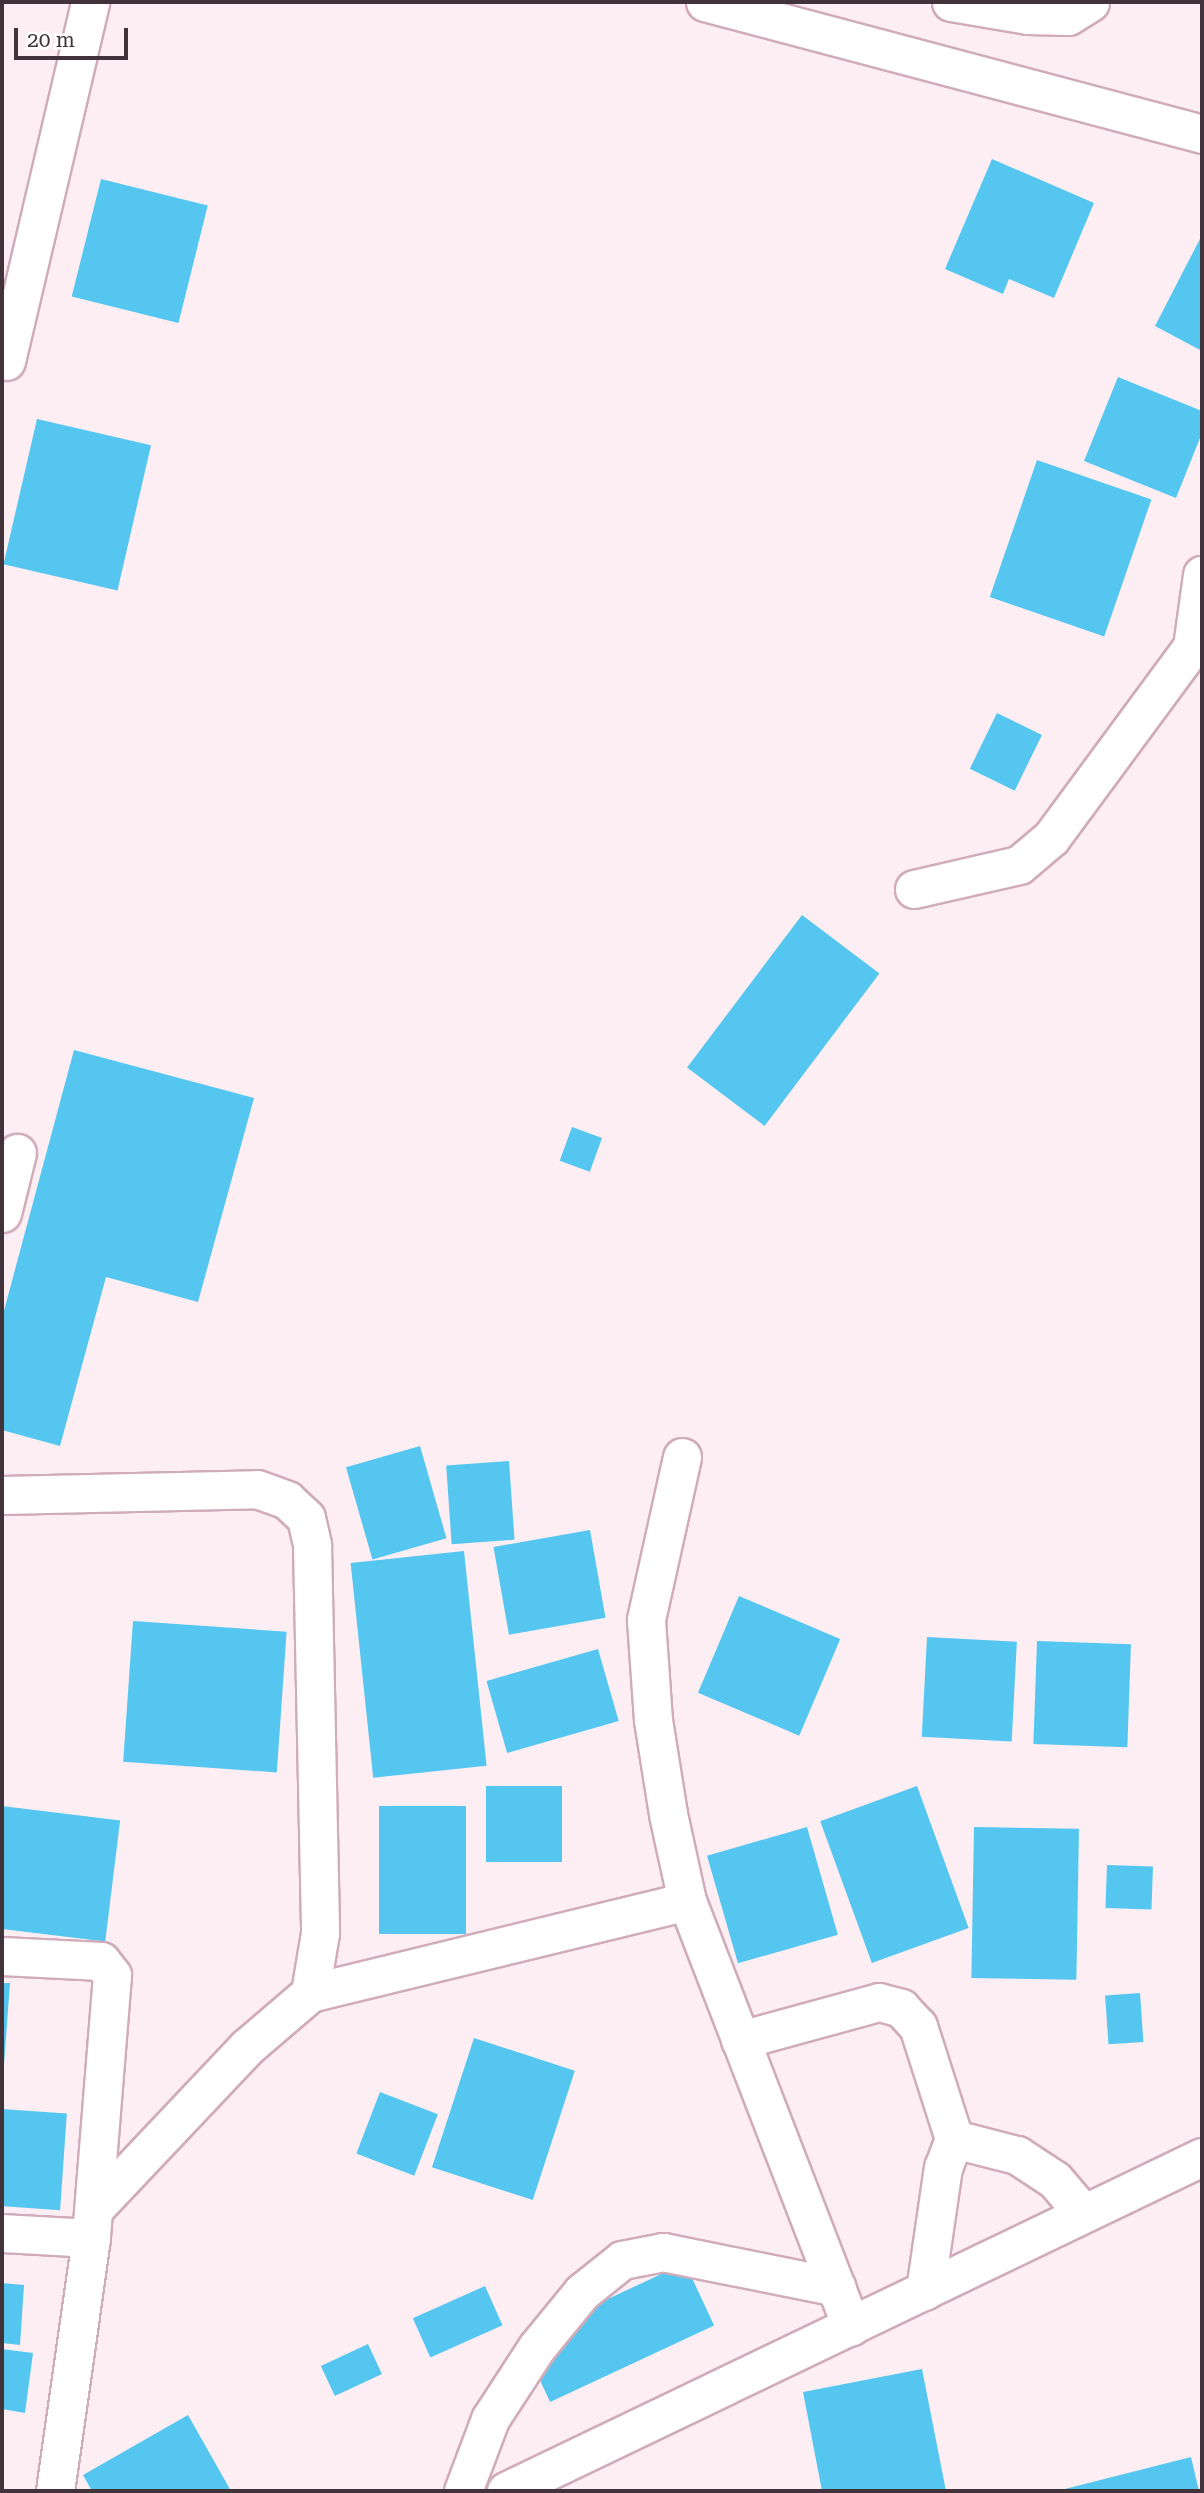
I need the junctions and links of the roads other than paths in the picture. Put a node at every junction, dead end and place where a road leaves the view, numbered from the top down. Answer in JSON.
{"nodes":[{"id":1,"x":90,"y":2,"type":"edge"},
{"id":2,"x":705,"y":2,"type":"edge"},
{"id":3,"x":951,"y":2,"type":"edge"},
{"id":4,"x":1090,"y":2,"type":"edge"},
{"id":5,"x":1202,"y":134,"type":"edge"},
{"id":6,"x":6,"y":361,"type":"dead end"},
{"id":7,"x":1202,"y":575,"type":"edge"},
{"id":8,"x":914,"y":888,"type":"dead end"},
{"id":9,"x":17,"y":1153,"type":"dead end"},
{"id":10,"x":2,"y":1213,"type":"edge"},
{"id":11,"x":682,"y":1457,"type":"dead end"},
{"id":12,"x":2,"y":1495,"type":"edge"},
{"id":13,"x":688,"y":1901,"type":"junction"},
{"id":14,"x":2,"y":1956,"type":"edge"},
{"id":15,"x":310,"y":1993,"type":"junction"},
{"id":16,"x":740,"y":2040,"type":"junction"},
{"id":17,"x":954,"y":2139,"type":"junction"},
{"id":18,"x":1202,"y":2157,"type":"edge"},
{"id":19,"x":1083,"y":2213,"type":"junction"},
{"id":20,"x":92,"y":2223,"type":"junction"},
{"id":21,"x":2,"y":2233,"type":"edge"},
{"id":22,"x":836,"y":2287,"type":"junction"},
{"id":23,"x":925,"y":2291,"type":"junction"},
{"id":24,"x":851,"y":2327,"type":"junction"},
{"id":25,"x":55,"y":2491,"type":"edge"},
{"id":26,"x":463,"y":2491,"type":"edge"},
{"id":27,"x":506,"y":2491,"type":"edge"}],
"edges":[{"from":1,"to":6,"type":"street"},
{"from":2,"to":5,"type":"street"},
{"from":3,"to":4,"type":"street"},
{"from":7,"to":8,"type":"street"},
{"from":9,"to":10,"type":"street"},
{"from":11,"to":13,"type":"street"},
{"from":12,"to":15,"type":"street"},
{"from":13,"to":15,"type":"street"},
{"from":13,"to":16,"type":"street"},
{"from":14,"to":20,"type":"street"},
{"from":15,"to":20,"type":"street"},
{"from":16,"to":17,"type":"street"},
{"from":16,"to":22,"type":"street"},
{"from":17,"to":19,"type":"street"},
{"from":17,"to":23,"type":"street"},
{"from":18,"to":19,"type":"street"},
{"from":19,"to":23,"type":"street"},
{"from":20,"to":21,"type":"street"},
{"from":20,"to":25,"type":"street"},
{"from":22,"to":24,"type":"street"},
{"from":22,"to":26,"type":"street"},
{"from":23,"to":24,"type":"street"},
{"from":24,"to":27,"type":"street"}]}
